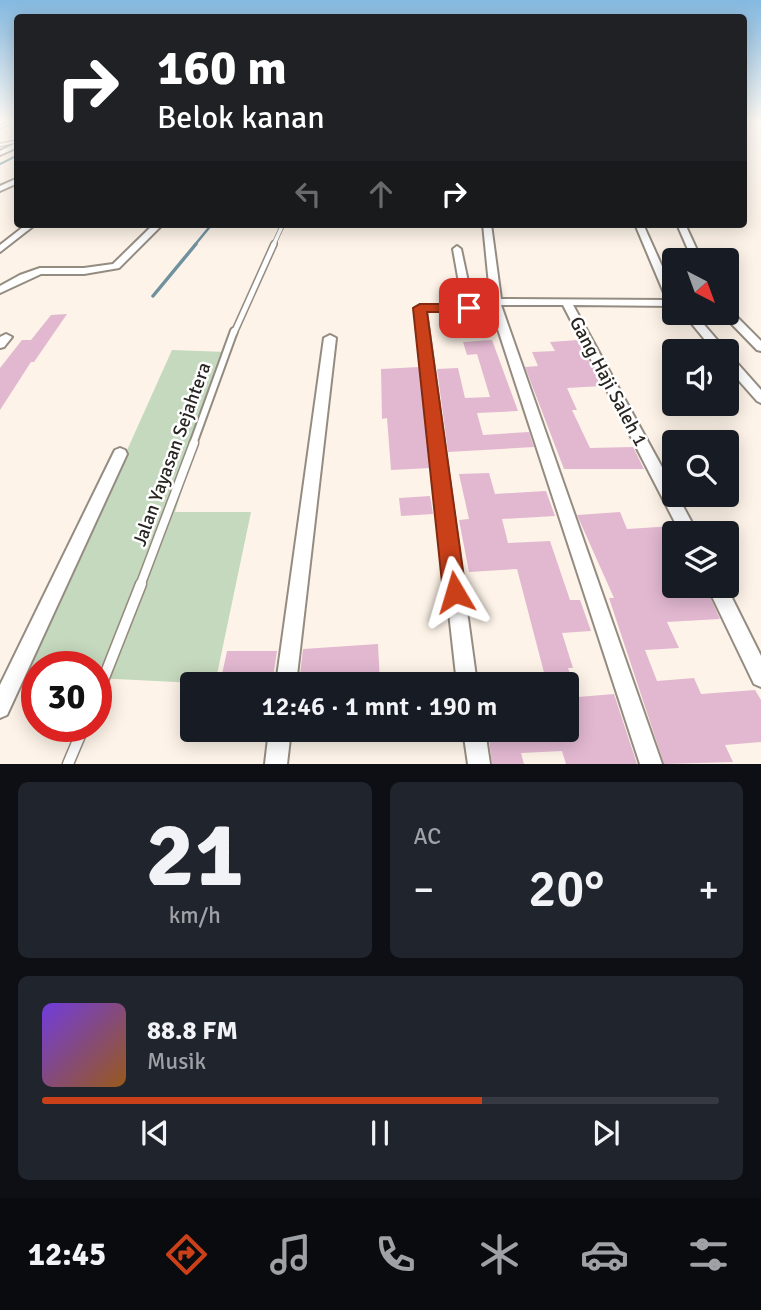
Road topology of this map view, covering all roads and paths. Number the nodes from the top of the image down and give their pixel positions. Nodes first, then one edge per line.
1 (27, 228) edge
2 (155, 228) edge
3 (281, 228) edge
4 (487, 228) edge
5 (641, 228) edge
6 (683, 228) edge
7 (0, 248) edge
8 (692, 248) edge
9 (457, 249) dead end
10 (662, 277) edge
11 (0, 290) edge
12 (567, 303) junction
13 (662, 303) edge
14 (496, 305) junction
15 (469, 308) junction
16 (739, 325) edge
17 (330, 338) dead end
18 (761, 347) edge
19 (739, 373) edge
20 (761, 398) edge
21 (120, 454) dead end
22 (683, 521) edge
23 (722, 598) edge
24 (112, 659) edge
25 (288, 672) edge
26 (466, 672) edge
27 (761, 677) edge
28 (0, 708) edge
29 (77, 742) edge
30 (279, 742) edge
31 (476, 742) edge
32 (68, 764) edge
33 (276, 764) edge
34 (479, 764) edge
35 (651, 764) edge

1 - 7 street
2 - 11 street
3 - 24 lane, Jalan Yayasan Sejahtera
4 - 14 street
5 - 10 street
6 - 8 street
9 - 15 street
12 - 13 street
12 - 14 street
12 - 22 street, Gang Haji Saleh 1
14 - 15 street
14 - 35 street
15 - 26 street
16 - 18 street
17 - 25 street
19 - 20 street
21 - 28 street
23 - 27 street
29 - 32 lane
30 - 33 street
31 - 34 street

